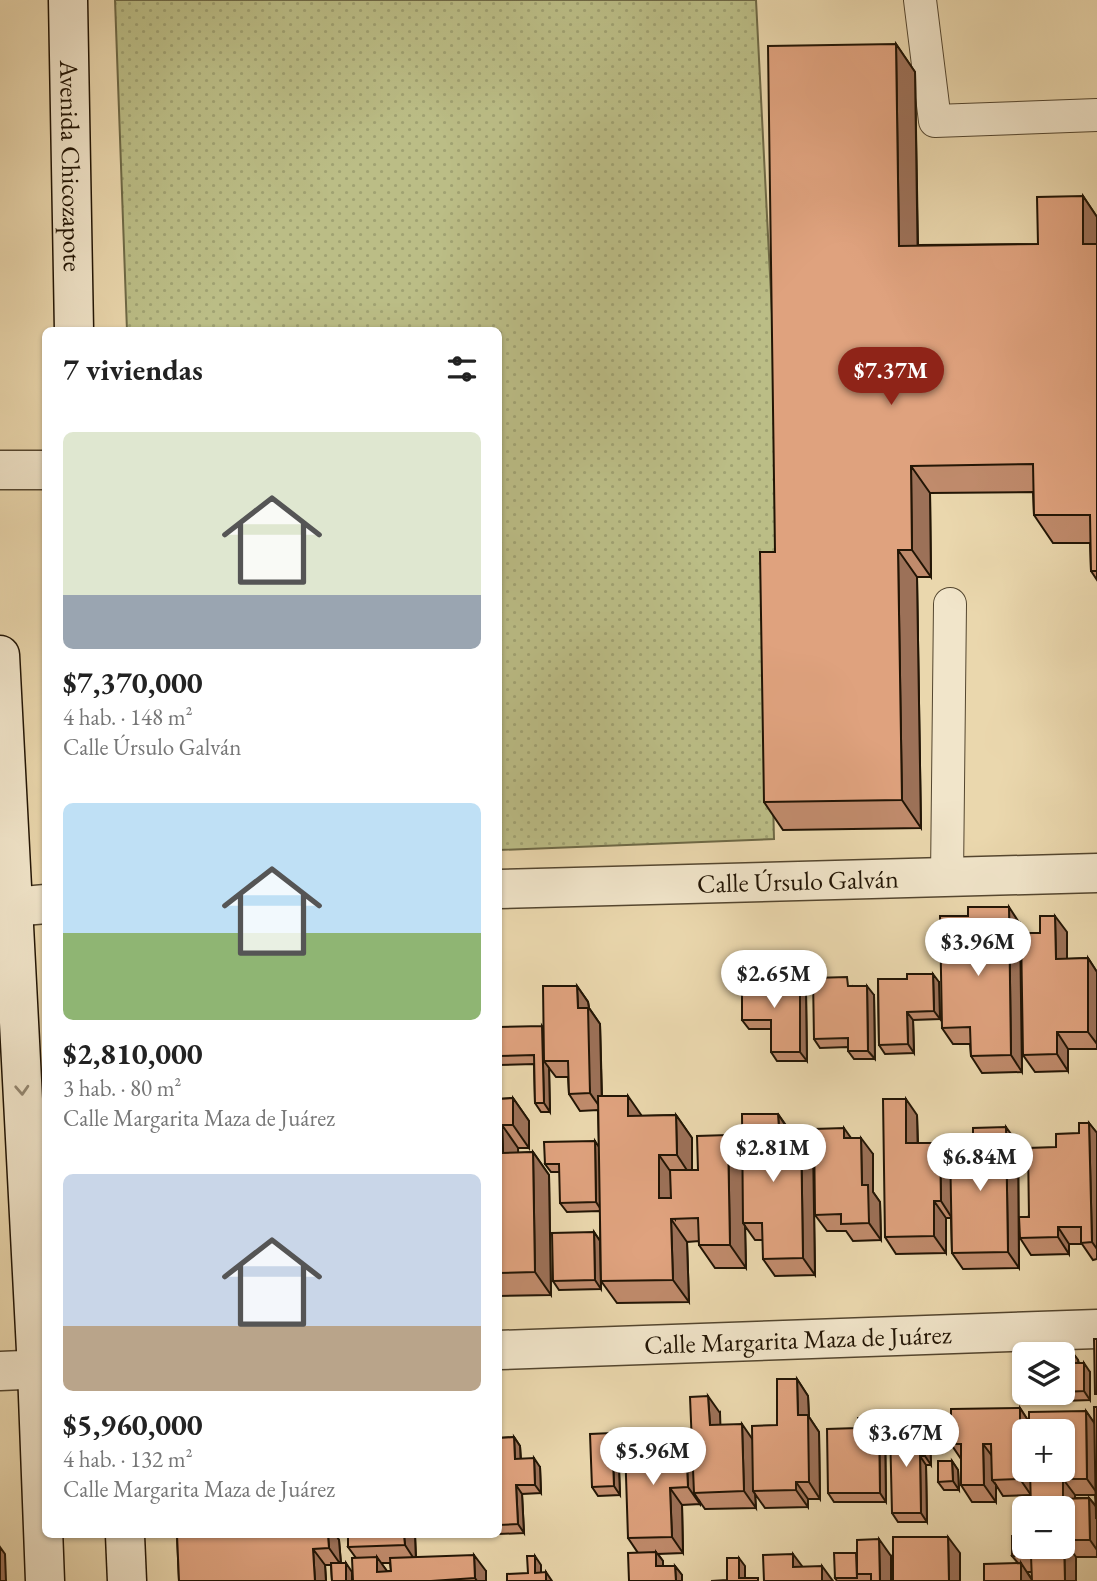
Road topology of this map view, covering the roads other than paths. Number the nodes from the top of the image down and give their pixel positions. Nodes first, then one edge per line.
1 (68, 0) edge
2 (920, 0) edge
3 (1097, 115) edge
4 (75, 327) edge
5 (0, 470) edge
6 (42, 470) edge
7 (950, 604) dead end
8 (0, 655) edge
9 (1097, 873) edge
10 (947, 877) junction
11 (502, 889) edge
12 (20, 907) edge
13 (1097, 1329) edge
14 (502, 1350) edge
15 (27, 1370) edge
16 (125, 1538) edge
17 (45, 1581) edge
18 (127, 1581) edge

1 - 4 main road, Avenida Chicozapote
2 - 3 lane
5 - 6 main road
7 - 10 lane
8 - 12 main road
9 - 10 main road, Calle Úrsulo Galván
10 - 11 main road, Calle Úrsulo Galván
12 -> 15 main road
13 - 14 main road, Calle Margarita Maza de Juárez
15 - 17 main road
16 - 18 main road

